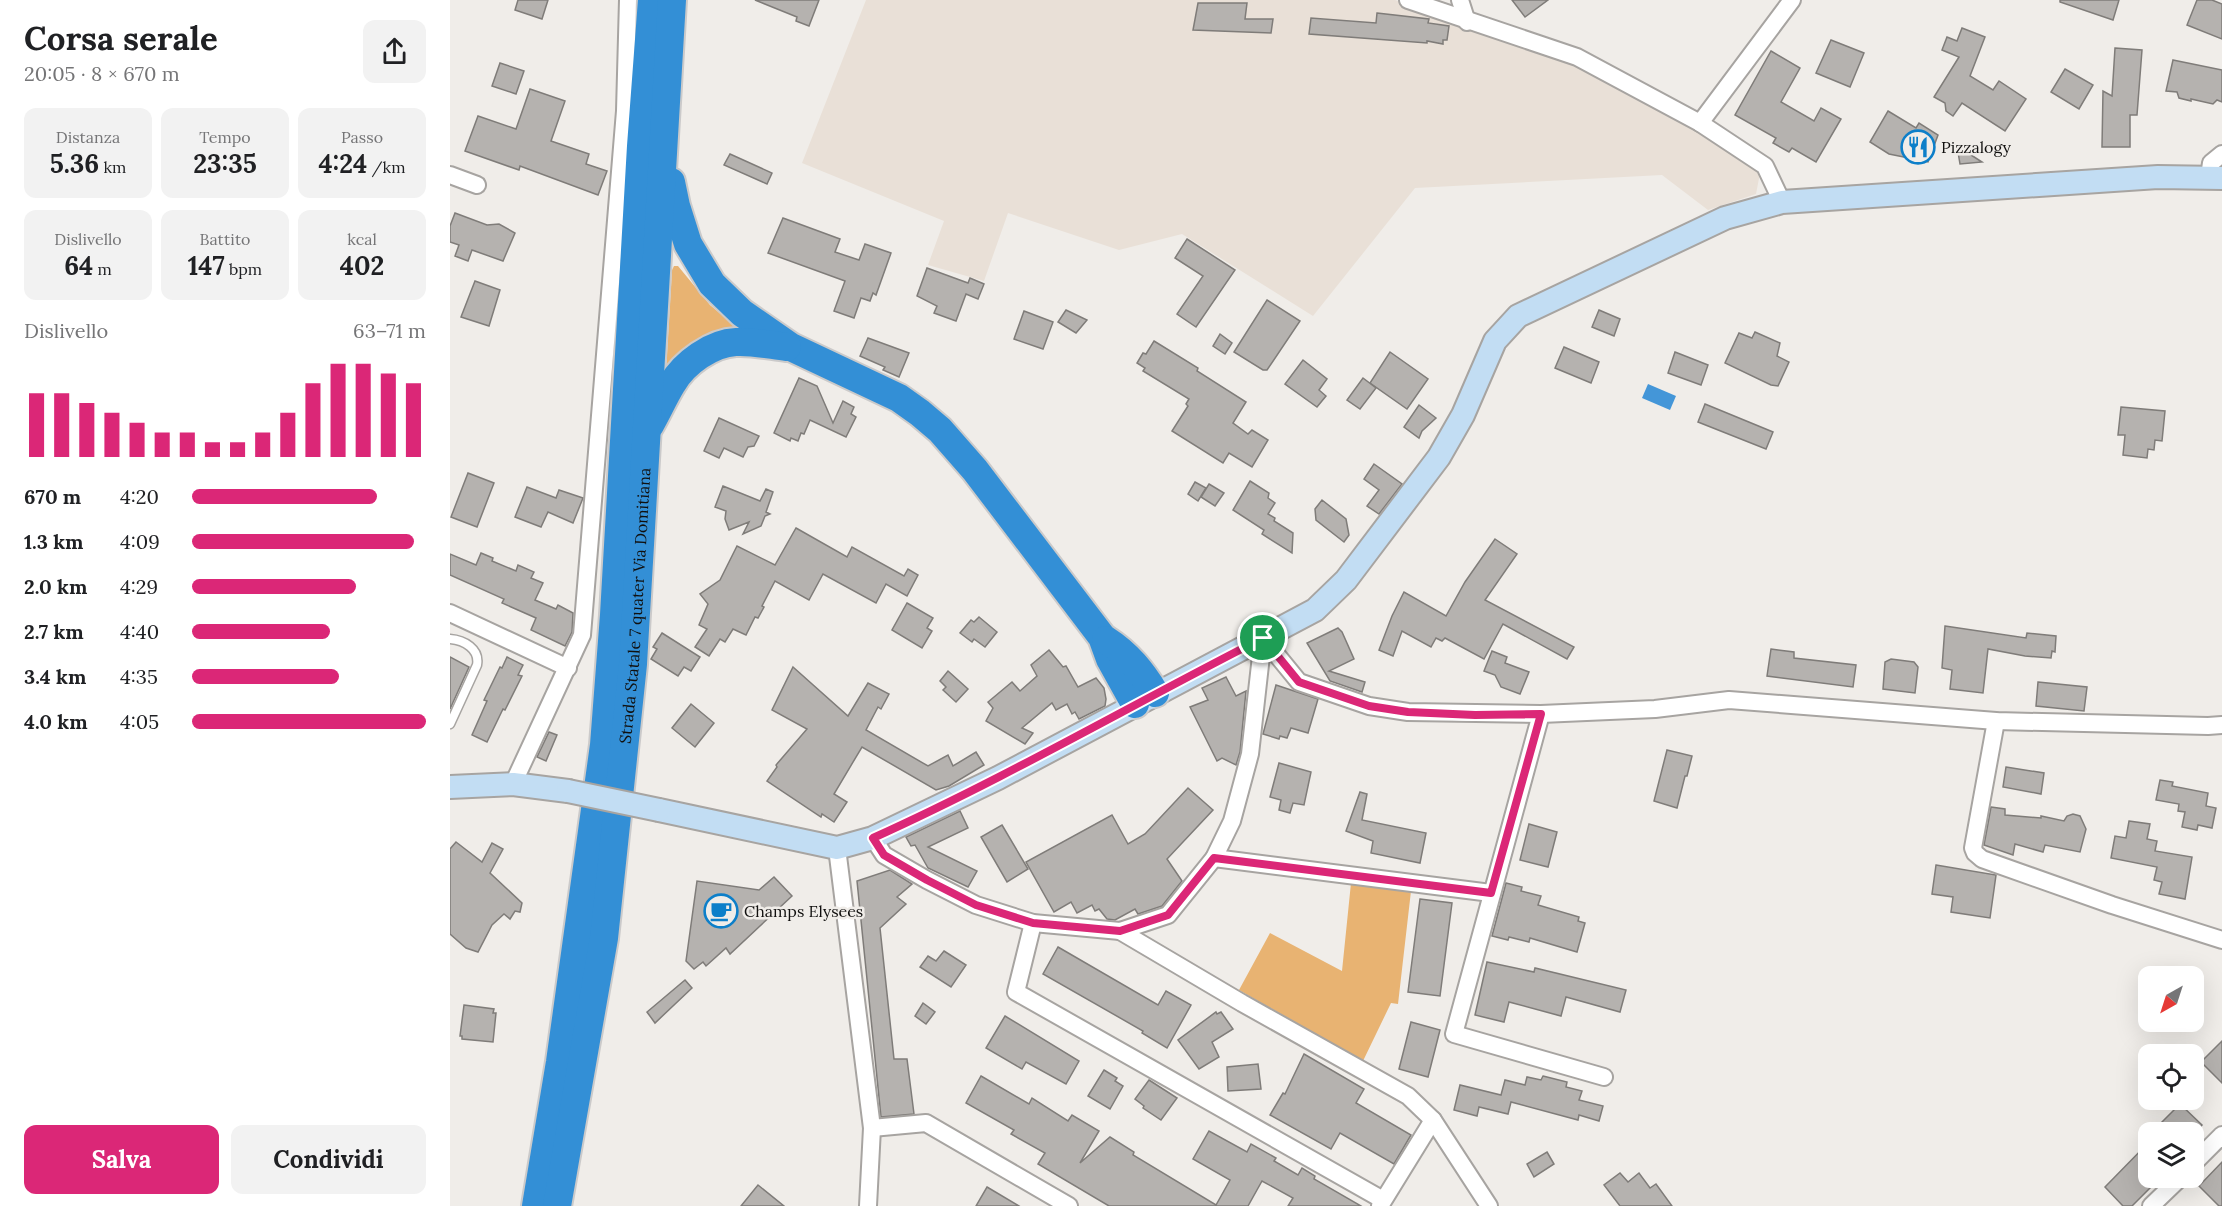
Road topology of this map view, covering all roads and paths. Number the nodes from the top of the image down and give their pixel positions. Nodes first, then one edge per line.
1 (628, 0) edge
2 (652, 0) edge
3 (672, 0) edge
4 (1407, 0) edge
5 (1460, 0) edge
6 (1792, 0) edge
7 (1467, 21) junction
8 (1700, 123) junction
9 (2222, 154) edge
10 (662, 164) junction
11 (450, 175) edge
12 (2215, 177) edge
13 (477, 185) dead end
14 (1782, 202) junction
15 (790, 347) junction
16 (646, 432) junction
17 (450, 613) edge
18 (1263, 638) junction
19 (450, 639) edge
20 (568, 668) junction
21 (1145, 699) junction
22 (1541, 714) junction
23 (1996, 721) junction
24 (450, 724) edge
25 (2222, 725) edge
26 (513, 784) junction
27 (450, 787) edge
28 (873, 838) junction
29 (837, 848) junction
30 (1214, 858) junction
31 (1491, 893) junction
32 (1033, 923) junction
33 (1120, 931) junction
34 (2222, 939) edge
35 (1604, 1077) dead end
36 (1433, 1120) junction
37 (872, 1128) junction
38 (2222, 1135) edge
39 (2204, 1153) edge
40 (543, 1167) junction
41 (2170, 1188) edge
42 (1382, 1203) edge
43 (520, 1206) edge
44 (536, 1206) edge
45 (557, 1206) edge
46 (868, 1206) edge
47 (1069, 1206) edge
48 (1489, 1206) edge
49 (2151, 1206) edge

1 - 20 street
2 - 40 highway, Strada Statale 7 quater Via Domitiana
3 - 10 highway, Strada Statale 7 quater Via Domitiana
4 - 7 street
5 - 7 street
6 - 8 street
7 - 8 street
8 - 14 street
9 - 12 street
10 - 15 highway
10 - 16 highway, Strada Statale 7 quater Via Domitiana
11 - 13 street
12 - 14 street
14 - 18 street
15 - 16 highway
15 - 21 highway
16 - 45 highway, Strada Statale 7 quater Via Domitiana
17 - 20 street
18 - 21 street
18 - 22 street
18 - 30 street
19 - 24 lane
20 - 26 street
21 - 28 street
22 - 23 street
22 - 31 street
23 - 25 street
23 - 34 street
26 - 27 street
26 - 29 street, bridge
28 - 29 street
28 - 32 street
29 - 37 street
30 - 31 street
30 - 33 street
31 - 35 street
32 - 33 street
32 - 42 street
33 - 36 street
36 - 42 street
36 - 48 street
37 - 46 street
37 - 47 street
38 - 39 street
40 - 43 highway
40 - 44 highway, Strada Statale 7 quater Via Domitiana
41 - 49 street

